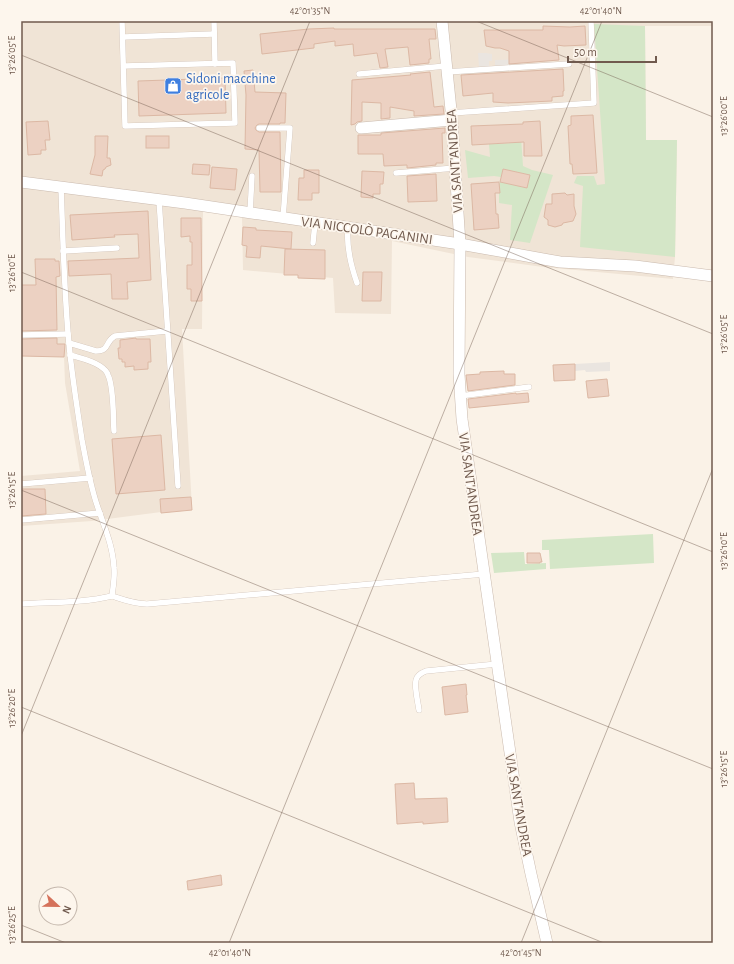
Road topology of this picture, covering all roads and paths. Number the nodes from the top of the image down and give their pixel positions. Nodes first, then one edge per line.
1 (122, 21) edge
2 (214, 21) edge
3 (442, 21) edge
4 (590, 21) edge
5 (214, 34) junction
6 (123, 37) junction
7 (215, 64) junction
8 (570, 64) dead end
9 (124, 66) junction
10 (446, 69) junction
11 (359, 74) dead end
12 (452, 117) junction
13 (259, 128) dead end
14 (361, 128) dead end
15 (455, 168) junction
16 (396, 173) dead end
17 (252, 176) dead end
18 (21, 182) edge
19 (61, 187) junction
20 (159, 200) junction
21 (250, 213) junction
22 (283, 218) junction
23 (315, 223) junction
24 (348, 228) junction
25 (313, 243) dead end
26 (460, 244) junction
27 (117, 248) dead end
28 (63, 251) junction
29 (713, 276) edge
30 (358, 284) dead end
31 (168, 331) junction
32 (68, 334) junction
33 (21, 335) edge
34 (69, 344) junction
35 (70, 355) junction
36 (529, 387) dead end
37 (460, 396) junction
38 (114, 431) dead end
39 (90, 478) junction
40 (21, 484) edge
41 (178, 486) dead end
42 (100, 513) junction
43 (21, 520) edge
44 (484, 574) junction
45 (112, 596) junction
46 (21, 604) edge
47 (497, 664) junction
48 (419, 710) dead end
49 (547, 943) edge

1 - 6 lane
2 - 5 lane
3 - 10 street, VIA SANT'ANDREA
4 - 12 lane
5 - 6 lane
5 - 7 lane
6 - 9 lane
7 - 9 lane
7 - 9 lane
8 - 10 lane
10 - 11 lane
10 - 12 street, VIA SANT'ANDREA
12 - 14 street
12 - 15 street, VIA SANT'ANDREA
13 - 22 lane
15 - 16 lane
15 - 26 street, VIA SANT'ANDREA
17 - 21 lane
18 - 19 street, VIA NICCOLÒ PAGANINI
19 - 20 street, VIA NICCOLÒ PAGANINI
19 - 28 lane
20 - 21 street, VIA NICCOLÒ PAGANINI
20 - 31 lane
21 - 22 street, VIA NICCOLÒ PAGANINI
22 - 23 street, VIA NICCOLÒ PAGANINI
23 - 24 street, VIA NICCOLÒ PAGANINI
23 - 25 lane
24 - 26 street, VIA NICCOLÒ PAGANINI
24 - 30 lane
26 - 29 street, VIA NICCOLÒ PAGANINI
26 - 37 street, VIA SANT'ANDREA
27 - 28 lane
28 - 32 lane
31 - 34 lane
31 - 41 lane
32 - 33 lane
32 - 34 lane
34 - 35 lane
35 - 38 lane
35 - 39 lane
36 - 37 lane
37 - 44 street, VIA SANT'ANDREA
39 - 40 lane
39 - 42 lane
42 - 43 lane
42 - 45 lane
44 - 45 lane
44 - 47 street, VIA SANT'ANDREA
45 - 46 lane
47 - 48 lane
47 - 49 street, VIA SANT'ANDREA

